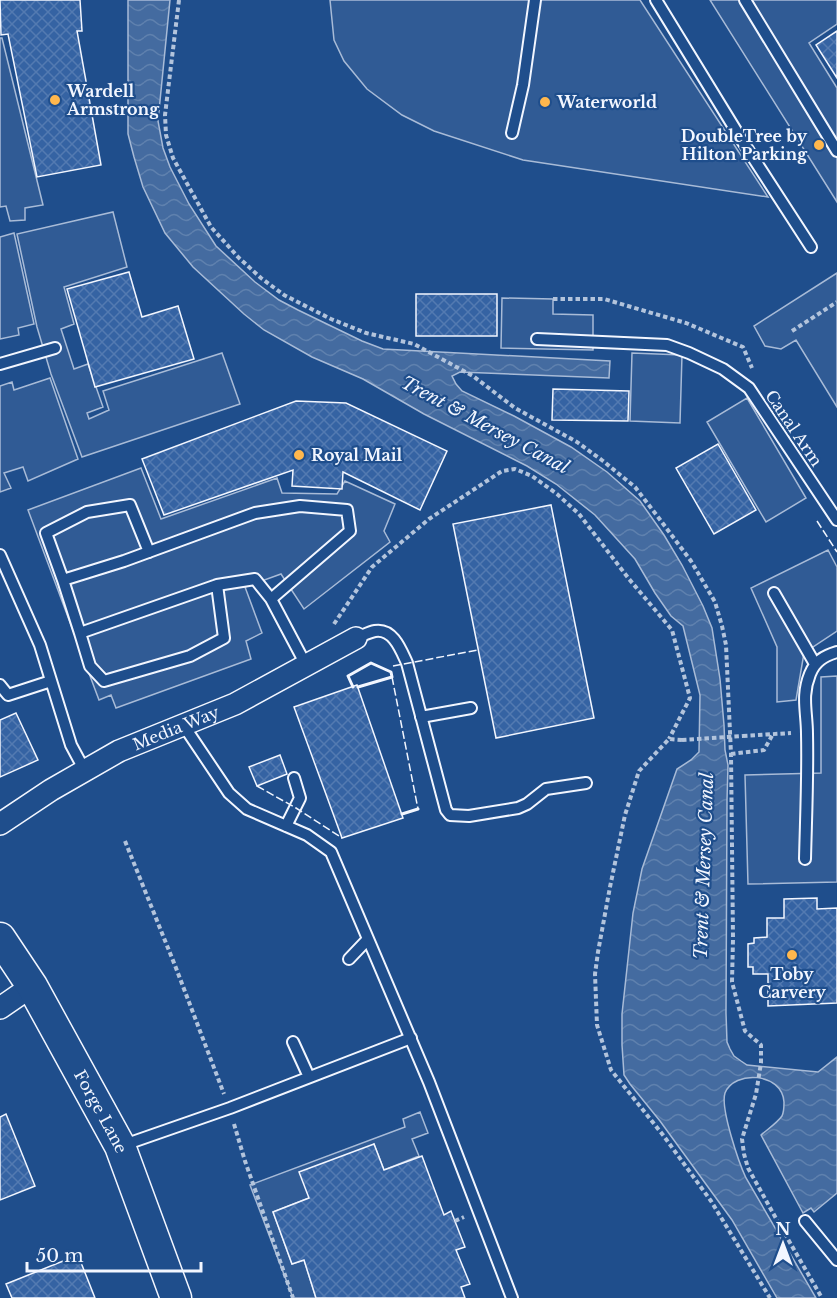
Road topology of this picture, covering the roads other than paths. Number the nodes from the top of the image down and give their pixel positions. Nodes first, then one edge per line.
1 (535, 0) edge
2 (656, 0) edge
3 (745, 0) edge
4 (512, 133) dead end
5 (837, 151) edge
6 (811, 248) dead end
7 (537, 339) dead end
8 (55, 348) dead end
9 (0, 364) edge
10 (837, 520) edge
11 (148, 552) junction
12 (0, 555) edge
13 (63, 580) junction
14 (217, 585) junction
15 (774, 593) dead end
16 (271, 599) junction
17 (80, 633) junction
18 (350, 641) joint
19 (837, 652) edge
20 (815, 664) junction
21 (306, 665) junction
22 (51, 681) junction
23 (0, 685) edge
24 (471, 708) dead end
25 (421, 717) junction
26 (184, 726) junction
27 (85, 771) junction
28 (294, 778) dead end
29 (586, 783) dead end
30 (0, 824) edge
31 (286, 826) junction
32 (805, 859) dead end
33 (0, 938) edge
34 (368, 939) junction
35 (349, 959) dead end
36 (33, 986) junction
37 (0, 1008) edge
38 (411, 1038) junction
39 (293, 1042) dead end
40 (309, 1077) junction
41 (120, 1146) junction
42 (805, 1221) dead end
43 (837, 1260) edge
44 (176, 1298) edge
45 (512, 1298) edge

1 - 4 lane
2 - 6 lane
3 - 5 lane
7 - 10 lane, Canal Arm
8 - 9 lane
11 - 13 lane
11 - 13 lane
11 - 16 lane
12 - 22 lane
13 - 17 lane
14 - 16 lane
14 - 17 lane
14 - 17 lane
15 - 20 lane
16 - 21 lane
18 - 21 street, Media Way
18 - 25 lane
19 - 20 lane
20 - 32 lane
21 - 26 street, Media Way
22 - 23 lane
22 - 27 lane
24 - 25 lane
25 - 29 lane
26 - 27 street, Media Way
26 - 31 lane
27 - 30 street, Media Way
28 - 31 lane
31 - 34 lane
33 - 36 street, Forge Lane
34 - 35 lane
34 - 38 lane
36 - 37 street
36 - 41 street, Forge Lane
38 - 40 lane
38 - 45 lane
39 - 40 lane
40 - 41 lane
41 - 44 street, Forge Lane
42 - 43 lane

